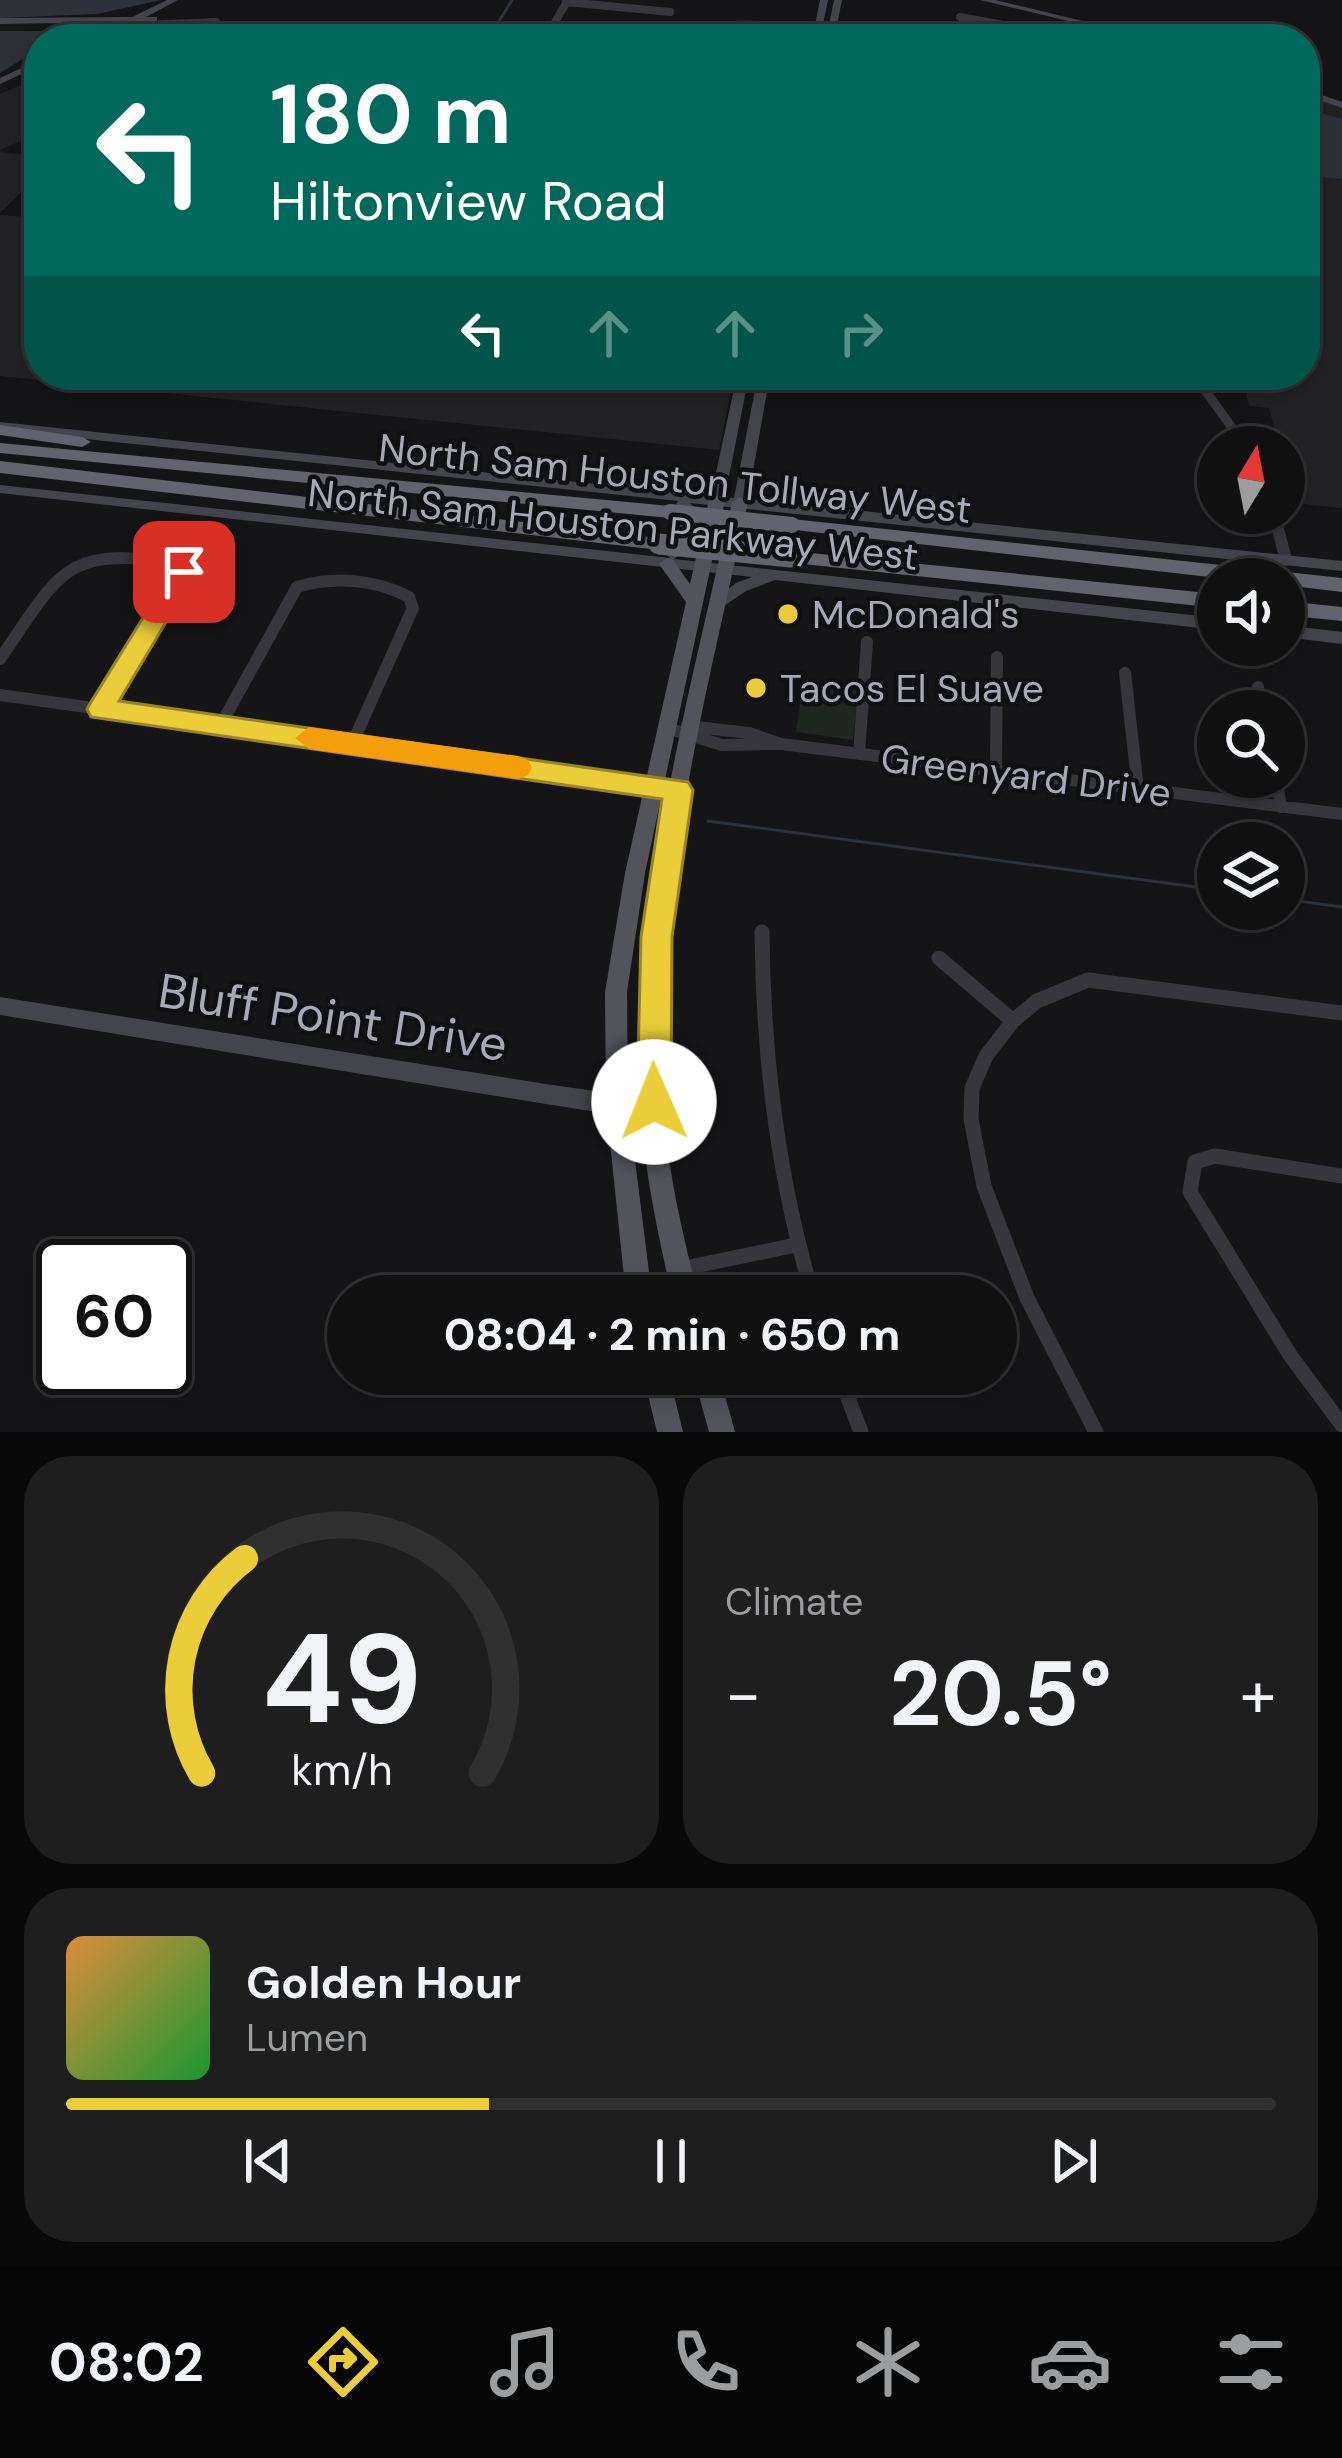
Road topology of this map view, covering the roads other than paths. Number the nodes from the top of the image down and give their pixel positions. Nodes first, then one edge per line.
1 (174, 0) edge
2 (189, 0) edge
3 (984, 0) edge
4 (1014, 0) edge
5 (567, 1) edge
6 (670, 12) dead end
7 (960, 17) dead end
8 (1069, 17) junction
9 (154, 19) junction
10 (140, 22) junction
11 (0, 24) edge
12 (129, 24) edge
13 (137, 24) edge
14 (1008, 24) edge
15 (1096, 24) edge
16 (740, 390) edge
17 (761, 390) edge
18 (1205, 390) edge
19 (1231, 426) edge
20 (0, 428) edge
21 (0, 448) edge
22 (724, 466) junction
23 (0, 467) edge
24 (746, 470) junction
25 (0, 480) edge
26 (0, 489) edge
27 (717, 500) junction
28 (740, 502) junction
29 (668, 503) junction
30 (624, 507) junction
31 (782, 512) junction
32 (500, 526) junction
33 (662, 557) junction
34 (1265, 558) edge
35 (1305, 562) edge
36 (1342, 566) edge
37 (702, 568) junction
38 (726, 570) junction
39 (775, 575) junction
40 (1342, 585) edge
41 (1197, 599) edge
42 (695, 602) junction
43 (718, 605) junction
44 (1305, 610) edge
45 (1342, 614) edge
46 (1197, 622) edge
47 (1305, 634) edge
48 (1342, 638) edge
49 (866, 642) dead end
50 (997, 657) dead end
51 (0, 659) edge
52 (1126, 673) dead end
53 (1258, 687) dead end
54 (1259, 690) edge
55 (0, 695) edge
56 (101, 709) junction
57 (220, 726) junction
58 (668, 728) junction
59 (692, 734) junction
60 (352, 744) junction
61 (859, 754) junction
62 (996, 771) junction
63 (654, 786) junction
64 (1138, 789) junction
65 (678, 790) junction
66 (1280, 798) edge
67 (1281, 807) junction
68 (1342, 814) edge
69 (762, 932) dead end
70 (939, 958) dead end
71 (0, 1006) edge
72 (1342, 1013) edge
73 (1013, 1021) junction
74 (654, 1102) junction
75 (617, 1104) junction
76 (1342, 1176) edge
77 (796, 1245) junction
78 (677, 1270) junction
79 (637, 1275) edge
80 (679, 1275) edge
81 (807, 1275) edge
82 (661, 1395) edge
83 (712, 1395) edge
84 (847, 1395) edge
85 (1342, 1425) edge
86 (670, 1432) edge
87 (722, 1432) edge
88 (861, 1432) edge
89 (1096, 1432) edge

1 - 10 main road
2 - 9 main road
3 - 8 main road
4 - 8 main road
5 - 6 street
7 - 14 street
8 - 15 main road
9 - 10 main road
9 - 10 street
10 - 11 main road
10 - 12 main road
10 - 13 main road
16 - 22 main road
17 - 24 main road
18 - 19 street
20 - 29 main road, North Sam Houston Parkway West
20 - 30 highway
21 - 30 highway, North Sam Houston Tollway West
22 - 27 main road
22 - 29 main road
23 - 32 highway, North Sam Houston Tollway West
24 - 28 main road
24 - 31 main road
25 - 32 highway
26 - 33 main road, North Sam Houston Parkway West
27 - 28 main road, North Sam Houston Parkway West
27 - 29 main road, North Sam Houston Parkway West
27 - 37 main road
28 - 31 main road, North Sam Houston Parkway West
28 - 38 main road
29 - 30 highway, North Sam Houston Tollway West
29 - 31 highway, North Sam Houston Tollway West, bridge
29 - 33 main road
31 - 34 main road, North Sam Houston Parkway West
31 - 39 main road
31 - 40 highway, North Sam Houston Tollway West
32 - 33 highway, North Sam Houston Tollway West
33 - 37 main road, North Sam Houston Parkway West
33 - 41 highway, North Sam Houston Tollway West, bridge
33 - 42 main road
35 - 36 main road, North Sam Houston Parkway West
37 - 38 main road, North Sam Houston Parkway West
37 - 42 main road
38 - 39 main road, North Sam Houston Parkway West
38 - 43 main road
39 - 43 main road
39 - 46 main road, North Sam Houston Parkway West
42 - 58 main road
43 - 59 main road
44 - 45 highway
47 - 48 main road
49 - 61 street
50 - 62 street
51 - 56 street
52 - 64 street
53 - 54 street
55 - 56 street
56 - 57 street
57 - 60 street
57 - 60 street
58 - 59 street, Greenyard Drive
58 - 63 main road
59 - 61 street, Greenyard Drive
59 - 65 main road
60 - 63 street
61 - 62 street, Greenyard Drive
62 - 64 street, Greenyard Drive
63 - 65 street
63 - 75 main road
64 - 67 street, Greenyard Drive
65 - 74 main road
66 - 67 street
67 - 68 street, Greenyard Drive
69 - 77 street
70 - 73 street
71 - 75 main road, Bluff Point Drive
72 - 73 street
73 - 89 street
74 - 75 main road, Bluff Point Drive
74 - 78 main road
75 - 79 main road
76 - 85 street
77 - 78 street
77 - 81 street
78 - 80 main road
82 - 86 main road
83 - 87 main road
84 - 88 street

